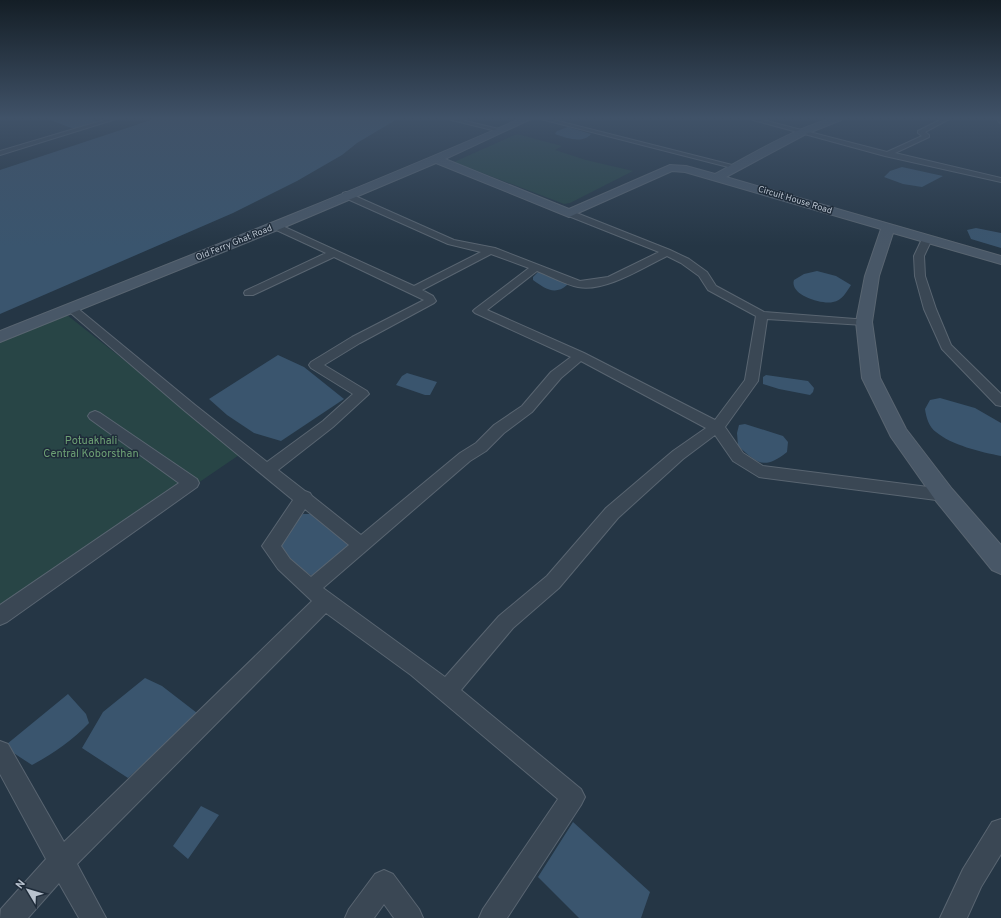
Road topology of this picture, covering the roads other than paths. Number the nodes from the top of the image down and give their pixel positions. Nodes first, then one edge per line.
1 (431, 161) edge
2 (441, 161) edge
3 (711, 161) edge
4 (748, 161) edge
5 (918, 161) edge
6 (736, 167) junction
7 (717, 177) junction
8 (1001, 180) edge
9 (346, 195) junction
10 (569, 213) junction
11 (275, 226) junction
12 (888, 228) junction
13 (928, 239) junction
14 (492, 250) junction
15 (667, 252) junction
16 (333, 254) junction
17 (1001, 260) edge
18 (535, 268) junction
19 (414, 290) junction
20 (249, 293) dead end
21 (72, 309) junction
22 (762, 315) junction
23 (864, 322) junction
24 (0, 337) edge
25 (580, 356) junction
26 (1001, 402) edge
27 (95, 416) dead end
28 (717, 428) junction
29 (268, 469) junction
30 (944, 495) junction
31 (304, 497) junction
32 (361, 545) junction
33 (1001, 563) edge
34 (318, 594) junction
35 (0, 616) edge
36 (446, 691) junction
37 (0, 752) edge
38 (1001, 831) edge
39 (62, 861) junction
40 (10, 918) edge
41 (93, 918) edge
42 (358, 918) edge
43 (410, 918) edge
44 (492, 918) edge
45 (953, 918) edge

1 - 9 street, Old Ferry Ghat Road
2 - 10 street
3 - 6 street
4 - 6 street
5 - 8 street
6 - 7 street
7 - 10 street, Circuit House Road
7 - 12 street, Circuit House Road
9 - 11 street, Old Ferry Ghat Road
9 - 14 street
10 - 15 street
11 - 16 street
11 - 21 street, Old Ferry Ghat Road
12 - 13 street, Circuit House Road
12 - 23 street
13 - 17 street, Circuit House Road
13 - 26 street
14 - 18 street
14 - 19 street
15 - 18 street
15 - 22 street
16 - 19 street
16 - 20 street
18 - 25 street
19 - 29 street
21 - 24 street, Old Ferry Ghat Road
21 - 29 street
22 - 23 street
22 - 28 street
23 - 30 street
25 - 28 street
25 - 32 street
27 - 35 street
28 - 30 street
28 - 36 street
29 - 31 street
30 - 33 street
31 - 32 street
31 - 34 street
32 - 34 street
34 - 36 street
34 - 39 street
36 - 44 street
37 - 39 street
38 - 45 street
39 - 40 street
39 - 41 street
42 - 43 street

